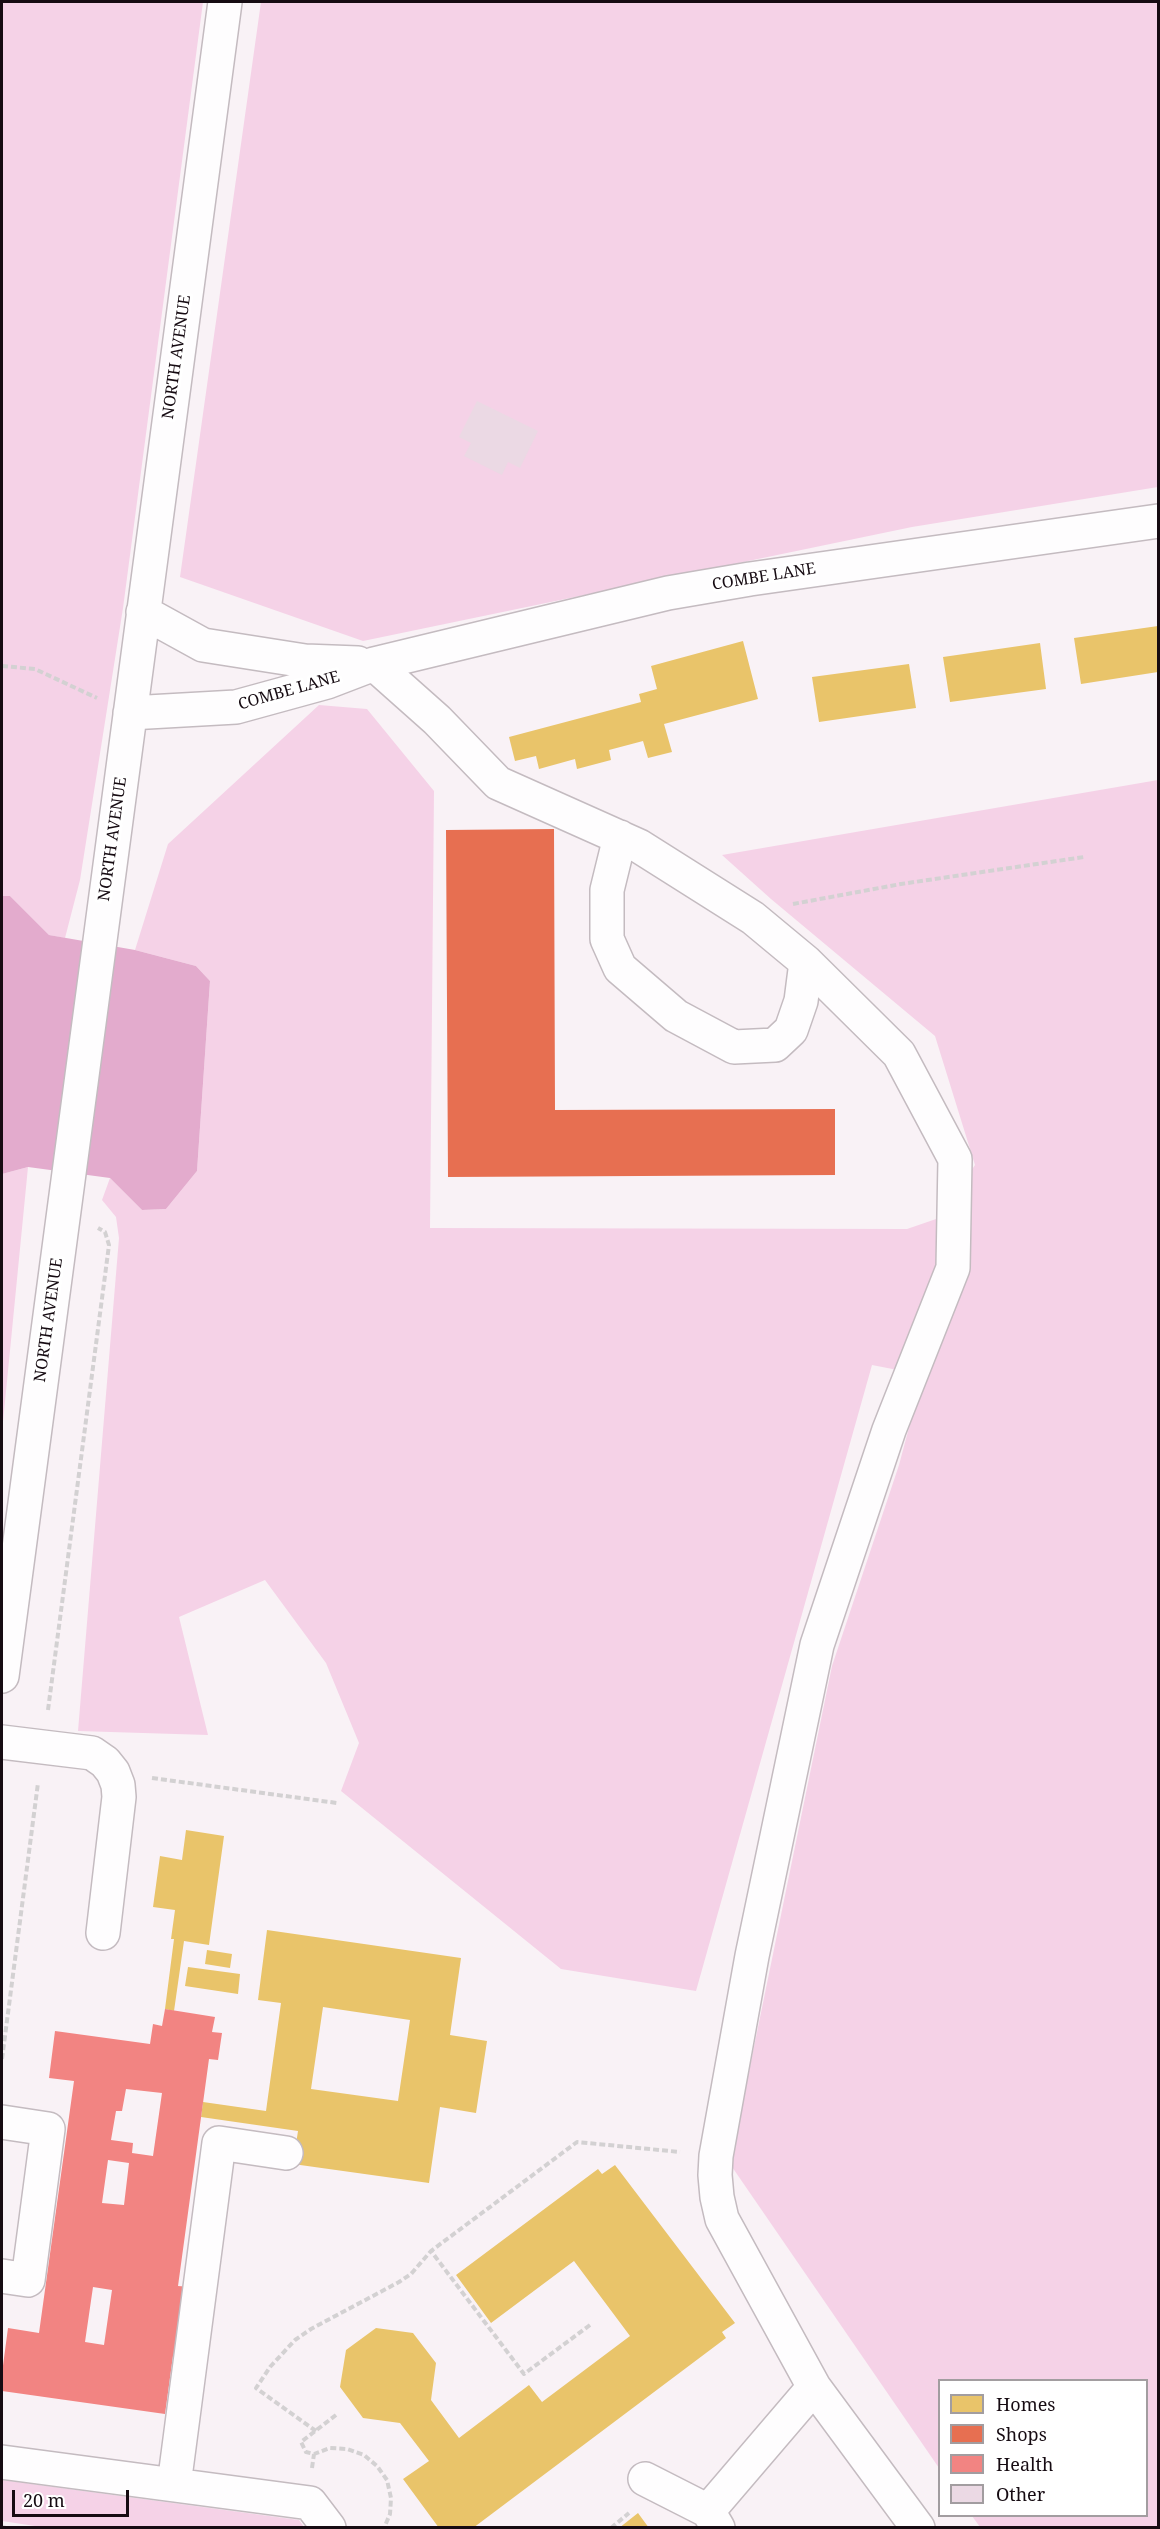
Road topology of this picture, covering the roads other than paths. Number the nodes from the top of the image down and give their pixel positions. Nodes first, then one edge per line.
1 (225, 2) edge
2 (1158, 521) edge
3 (144, 612) junction
4 (374, 663) junction
5 (130, 713) junction
6 (620, 837) junction
7 (806, 962) junction
8 (2, 1676) edge
9 (2, 1742) edge
10 (103, 1933) dead end
11 (2, 2122) edge
12 (286, 2153) dead end
13 (2, 2276) edge
14 (814, 2387) junction
15 (2, 2462) edge
16 (645, 2480) dead end
17 (174, 2485) junction
18 (713, 2519) edge
19 (329, 2528) edge
20 (918, 2528) edge

1 - 3 street, NORTH AVENUE
2 - 4 street, COMBE LANE
3 - 4 street, COMBE LANE
3 - 5 street, NORTH AVENUE
4 - 5 street, COMBE LANE
4 - 6 street
5 - 8 street, NORTH AVENUE
6 - 7 street
6 - 7 street
7 - 14 street
9 - 10 street
11 - 13 street
12 - 17 street
14 - 18 street
14 - 20 street
15 - 17 street
16 - 18 street
17 - 19 street

